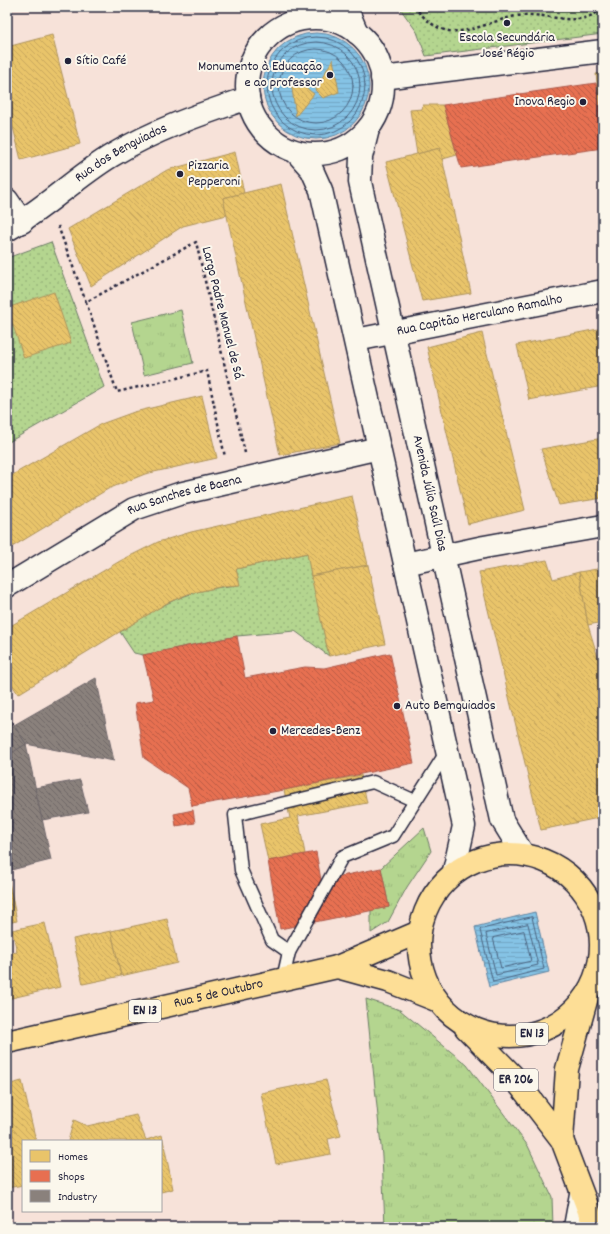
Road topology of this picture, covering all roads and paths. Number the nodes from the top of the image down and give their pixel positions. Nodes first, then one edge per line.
1 (298, 7) edge
2 (346, 7) edge
3 (414, 7) edge
4 (603, 8) edge
5 (282, 27) junction
6 (357, 33) junction
7 (603, 51) edge
8 (382, 78) junction
9 (248, 98) junction
10 (368, 129) junction
11 (296, 152) junction
12 (7, 200) edge
13 (56, 221) dead end
14 (14, 226) edge
15 (603, 291) edge
16 (86, 302) junction
17 (393, 333) junction
18 (356, 340) junction
19 (379, 448) junction
20 (245, 454) dead end
21 (226, 463) dead end
22 (603, 526) edge
23 (443, 556) junction
24 (405, 564) junction
25 (7, 586) edge
26 (447, 751) junction
27 (415, 800) junction
28 (523, 854) junction
29 (454, 872) junction
30 (593, 890) edge
31 (419, 932) junction
32 (290, 952) junction
33 (602, 957) edge
34 (337, 967) junction
35 (283, 979) junction
36 (588, 992) junction
37 (436, 1000) junction
38 (463, 1024) junction
39 (7, 1042) edge
40 (562, 1140) junction
41 (581, 1194) junction
42 (575, 1227) edge
43 (595, 1227) edge

1 - 5 main road
2 - 6 main road
3 - 4 path
5 - 6 main road
5 - 9 main road
6 - 8 main road
7 - 8 main road
8 - 10 main road
9 - 11 main road
9 - 14 main road, Rua dos Benguiados
10 - 11 main road
10 - 17 main road, Avenida Júlio Saúl Dias
11 - 18 main road
12 - 14 main road
13 - 16 path, Largo Padre Manuel de Sá
15 - 17 main road, Rua Capitão Herculano Ramalho
16 - 20 path, Largo Padre Manuel de Sá
16 - 21 path, Largo Padre Manuel de Sá
17 - 18 main road, Rua Capitão Herculano Ramalho
17 - 23 main road, Avenida Júlio Saúl Dias
18 - 19 main road
19 - 24 main road
19 - 25 main road, Rua Sanches de Baena
22 - 23 main road
23 - 24 main road
23 - 28 main road, Avenida Júlio Saúl Dias
24 - 26 main road
26 - 27 lane
26 - 29 main road
27 - 32 lane
27 - 32 lane
28 - 29 main road, EN 13
28 - 30 main road, EN 13
29 - 31 main road, EN 13
30 - 33 main road, EN 13
31 - 34 main road, Rua 5 de Outubro / EN 13
31 - 37 main road, EN 13
32 - 35 lane
33 - 36 main road, EN 13
34 - 35 main road, Rua 5 de Outubro / EN 13
34 - 37 main road, Rua 5 de Outubro / EN 13
35 - 39 main road, Rua 5 de Outubro / EN 13
36 - 38 main road, EN 13
36 - 40 main road, ER 206
37 - 38 main road, EN 13
38 - 40 main road, ER 206
40 - 41 main road, ER 206
41 - 42 main road
41 - 43 main road, ER 206

